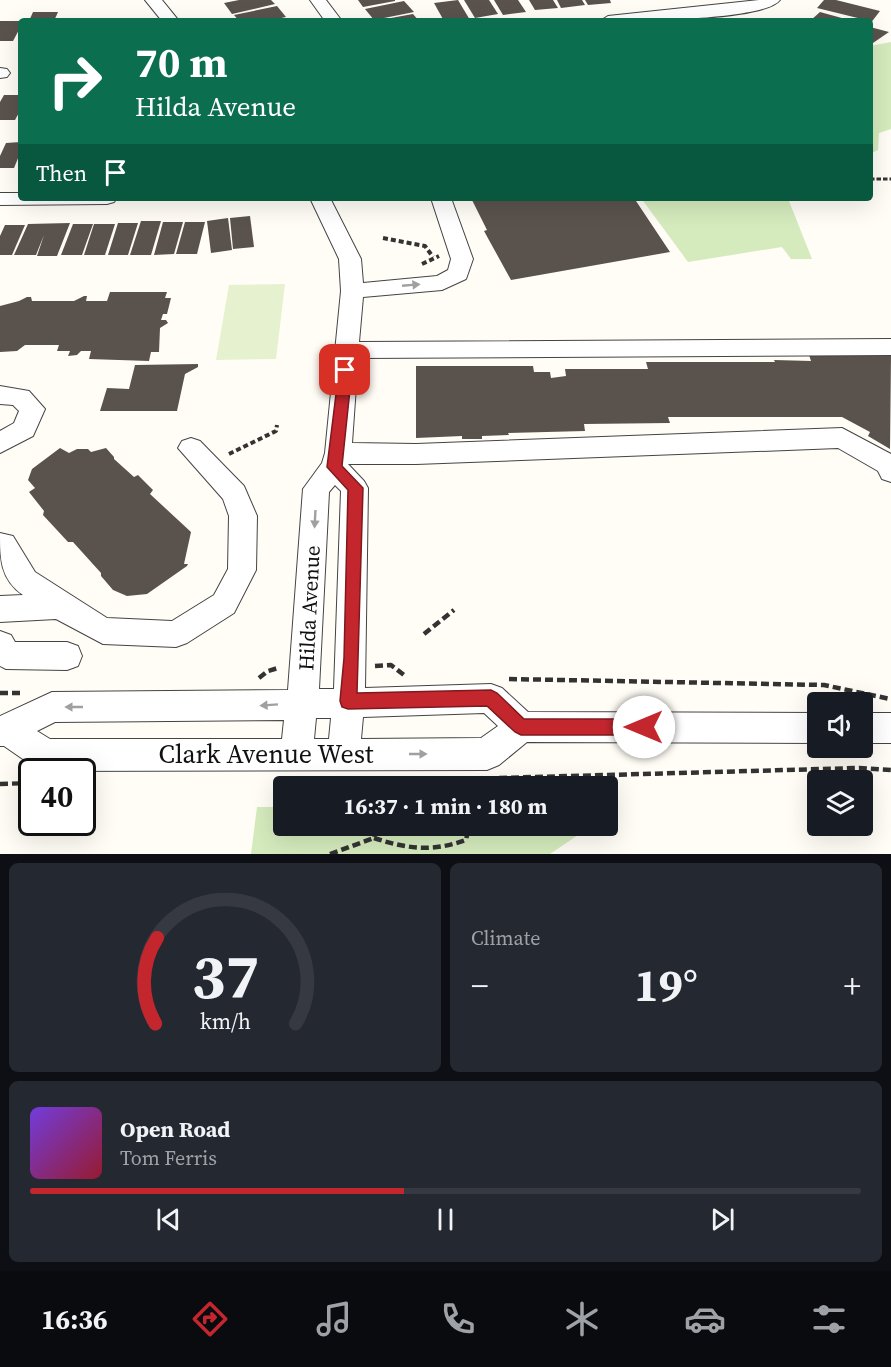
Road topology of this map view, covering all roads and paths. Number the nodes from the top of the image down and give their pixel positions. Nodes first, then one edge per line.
1 (153, 0) edge
2 (318, 0) edge
3 (772, 0) edge
4 (168, 18) edge
5 (332, 18) edge
6 (638, 18) edge
7 (873, 179) edge
8 (891, 179) edge
9 (0, 199) edge
10 (18, 199) edge
11 (321, 201) edge
12 (442, 201) edge
13 (383, 238) dead end
14 (433, 257) dead end
15 (352, 291) junction
16 (891, 347) edge
17 (347, 350) junction
18 (0, 395) edge
19 (277, 424) dead end
20 (0, 443) edge
21 (199, 456) joint
22 (336, 460) junction
23 (891, 472) edge
24 (0, 544) edge
25 (60, 606) junction
26 (0, 609) edge
27 (454, 610) dead end
28 (424, 634) dead end
29 (0, 644) edge
30 (67, 656) dead end
31 (391, 665) dead end
32 (411, 678) dead end
33 (498, 679) dead end
34 (891, 699) edge
35 (348, 701) junction
36 (303, 703) junction
37 (521, 727) junction
38 (807, 728) edge
39 (873, 728) edge
40 (891, 728) edge
41 (4, 730) edge
42 (344, 753) junction
43 (296, 754) junction
44 (891, 770) edge
45 (588, 776) edge
46 (18, 783) edge
47 (0, 784) edge
48 (467, 836) edge
49 (374, 838) joint
50 (330, 854) edge

1 - 4 street
2 - 5 street
3 - 6 street
7 - 8 path
9 - 10 street
11 - 15 street
15 -> 12 street
13 - 14 path
15 - 17 street
16 - 17 street
17 - 22 street
18 - 20 street
19 - 21 path
21 - 25 street
22 - 23 street
22 - 35 street, Hilda Avenue
22 -> 36 street, Hilda Avenue
24 - 25 street
25 - 26 street
27 - 28 path
29 - 30 street
31 - 32 path
33 - 34 path
35 - 36 street, Clark Avenue West
35 - 37 street, Clark Avenue West
35 - 42 street, Hilda Avenue
36 -> 41 street, Clark Avenue West
36 - 43 street, Hilda Avenue
37 - 38 street
42 -> 37 street, Clark Avenue West
39 - 40 street
41 - 43 street, Clark Avenue West
42 - 43 street, Clark Avenue West
44 - 45 path
46 - 47 path
48 - 49 path
49 - 50 path

